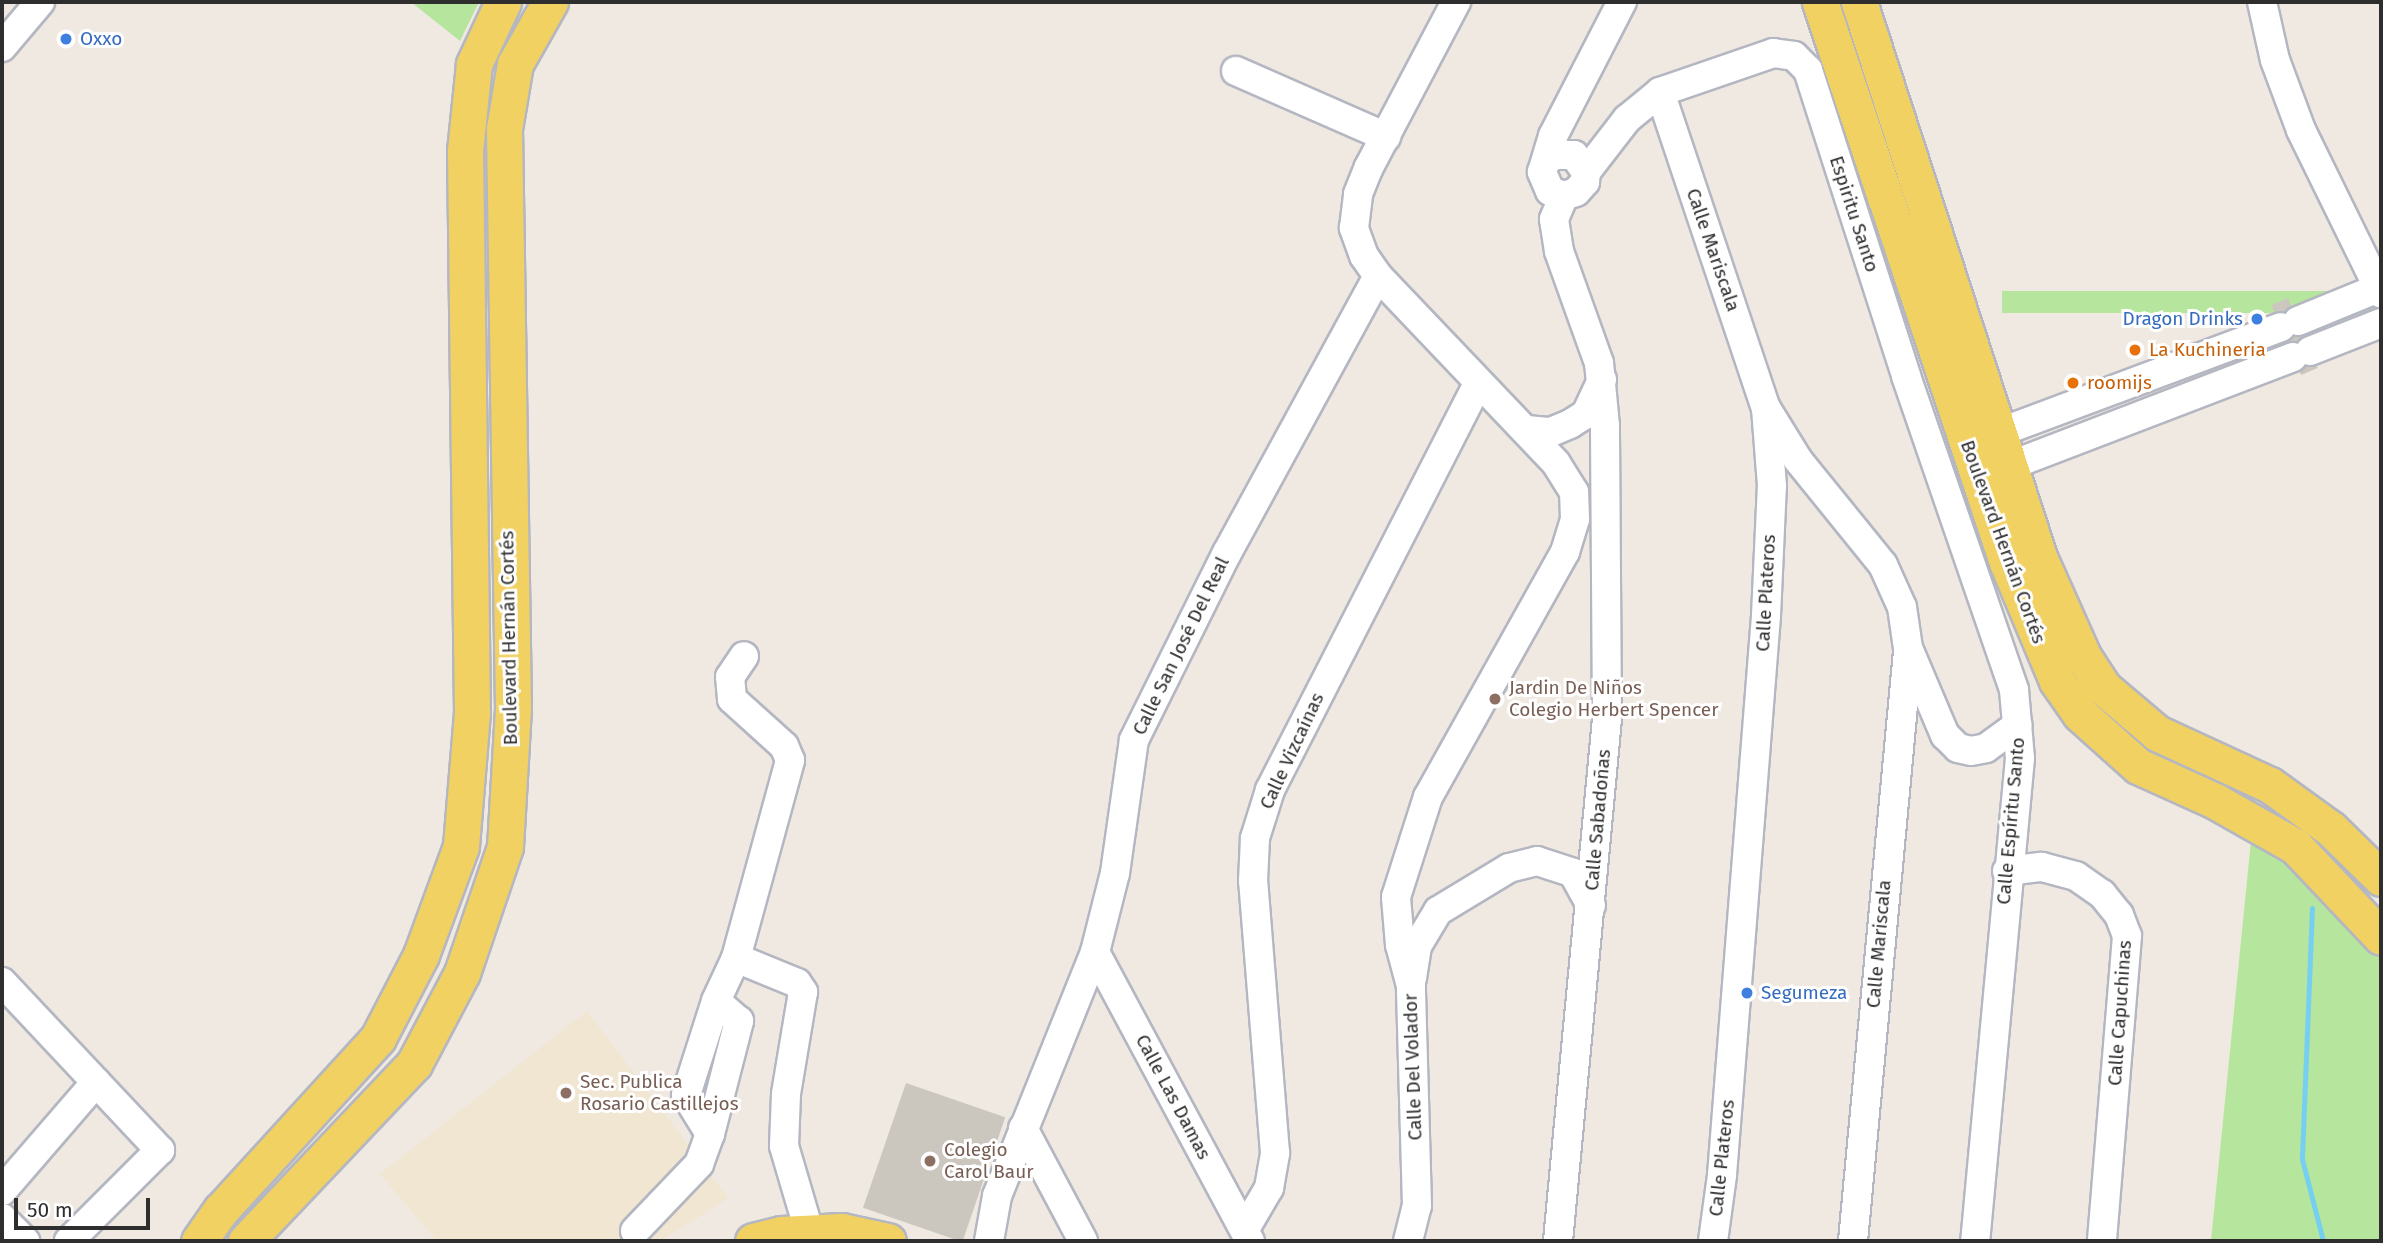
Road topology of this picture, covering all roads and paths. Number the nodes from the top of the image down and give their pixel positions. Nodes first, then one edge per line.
1 (40, 2) edge
2 (503, 2) edge
3 (550, 2) edge
4 (1456, 2) edge
5 (1622, 2) edge
6 (1820, 2) edge
7 (1859, 2) edge
8 (2262, 2) edge
9 (2, 47) edge
10 (1794, 56) joint
11 (1236, 71) dead end
12 (1660, 92) junction
13 (1386, 137) junction
14 (1546, 161) junction
15 (1586, 172) junction
16 (1564, 196) junction
17 (1378, 276) junction
18 (2380, 289) edge
19 (2381, 323) edge
20 (2229, 348) junction
21 (1906, 376) joint
22 (2241, 377) junction
23 (1602, 380) junction
24 (1478, 384) junction
25 (1766, 408) junction
26 (1527, 430) junction
27 (1998, 433) junction
28 (2009, 466) junction
29 (508, 506) junction
30 (467, 509) junction
31 (509, 553) junction
32 (468, 556) junction
33 (1908, 648) junction
34 (744, 656) dead end
35 (2018, 725) junction
36 (2357, 854) junction
37 (2007, 871) junction
38 (2381, 879) edge
39 (2330, 880) junction
40 (2355, 904) junction
41 (1591, 905) junction
42 (2381, 937) edge
43 (1095, 952) junction
44 (736, 958) junction
45 (2, 982) edge
46 (1411, 986) junction
47 (96, 1082) junction
48 (1023, 1128) junction
49 (2, 1191) edge
50 (2, 1218) edge
51 (635, 1231) dead end
52 (1247, 1235) edge
53 (809, 1236) edge
54 (890, 1240) edge
55 (25, 1241) edge
56 (69, 1241) edge
57 (200, 1241) edge
58 (246, 1241) edge
59 (753, 1241) edge
60 (989, 1241) edge
61 (1083, 1241) edge
62 (1408, 1241) edge
63 (1558, 1241) edge
64 (1713, 1241) edge
65 (1853, 1241) edge
66 (1975, 1241) edge
67 (2102, 1241) edge

1 - 9 street
2 - 30 main road, Boulevard Hernán Cortés
3 - 29 main road, Boulevard Hernán Cortés
4 - 13 street
5 - 14 street
6 - 39 main road, Boulevard Hernán Cortés
7 - 27 main road, Boulevard Hernán Cortés
8 - 18 street
10 - 12 street, Calle Sabadoñas
10 - 21 street, Espiritu Santo
11 - 13 street
12 - 15 street, Calle Sabadoñas
12 - 25 street, Calle Mariscala
13 - 17 street
14 - 15 street
14 - 16 street
15 - 16 street, Calle Sabadoñas
16 - 23 street, Calle Sabadoñas
17 - 24 street
17 - 43 street, Calle San José Del Real
18 - 20 street
19 - 22 street
20 - 22 street
20 - 27 street
21 - 35 street, Calle Espíritu Santo
22 - 28 street
23 - 26 street
23 - 41 street, Calle Sabadoñas
24 - 26 street, Calle Del Volador
24 - 52 street, Calle Vizcaínas
25 - 33 street
25 - 64 street, Calle Plateros
26 - 46 street, Calle Del Volador
27 - 28 main road, Boulevard Hernán Cortés
28 - 36 main road, Boulevard Hernán Cortés
29 - 30 main road
29 - 31 main road, Boulevard Hernán Cortés
30 - 32 main road, Boulevard Hernán Cortés
31 - 32 main road
31 - 58 main road, Boulevard Hernán Cortés
32 - 57 main road, Boulevard Hernán Cortés
33 - 35 street
33 - 65 street, Calle Mariscala
34 - 44 street
35 - 37 street, Calle Espíritu Santo
36 - 38 main road, Boulevard Hernán Cortés
36 - 39 main road
37 - 66 street, Calle Espíritu Santo
37 - 67 street, Calle Capuchinas
38 - 40 main road
39 - 40 main road, Boulevard Hernán Cortés
40 - 42 main road, Boulevard Hernán Cortés
41 - 46 street
41 - 63 street, Calle Sabadoñas
43 - 48 street, Calle San José Del Real
43 - 52 street, Calle Las Damas
44 - 51 street
44 - 53 street
45 - 47 street
46 - 62 street, Calle Del Volador
47 - 49 street
47 - 56 street
48 - 60 street, Calle San José Del Real
48 - 61 street
50 - 55 street
53 - 54 main road
53 - 59 main road

